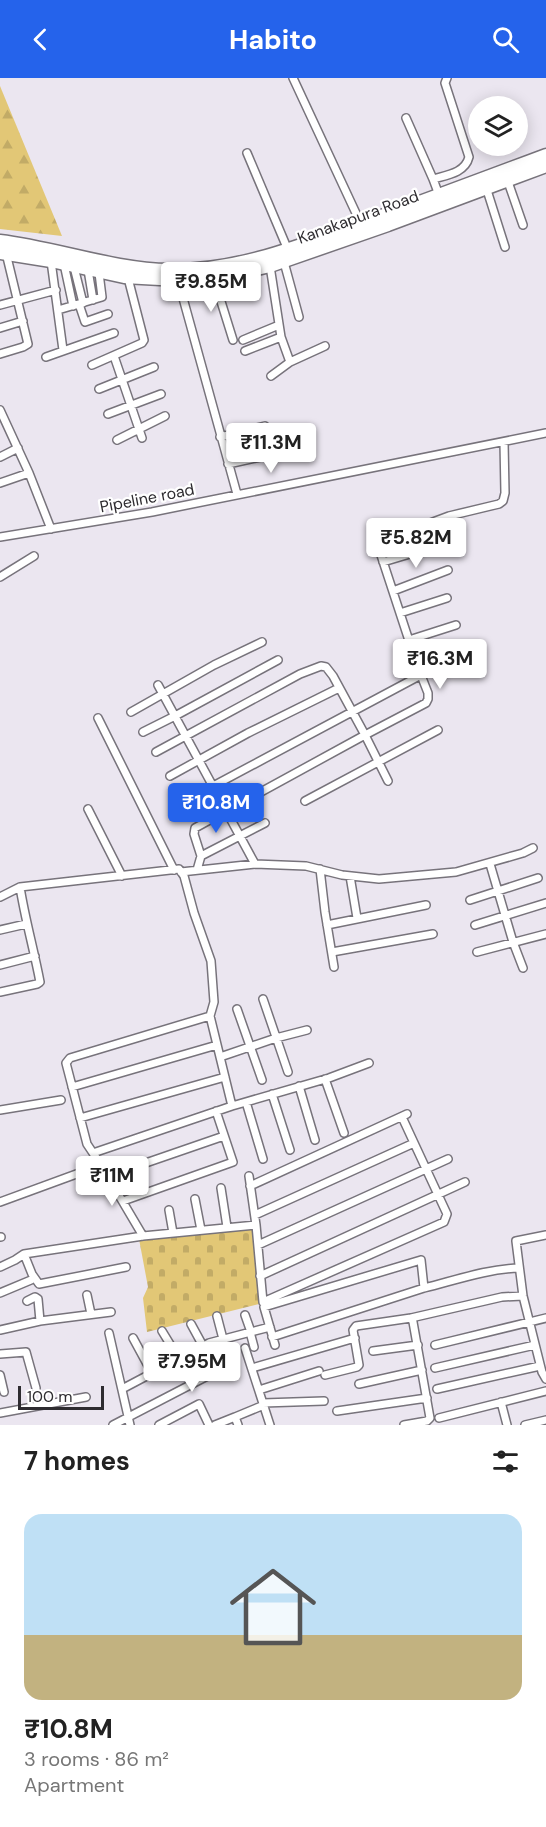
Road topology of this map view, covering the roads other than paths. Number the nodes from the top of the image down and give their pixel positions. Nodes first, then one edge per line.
1 (292, 78) edge
2 (447, 78) edge
3 (406, 118) dead end
4 (247, 153) dead end
5 (546, 155) edge
6 (546, 166) edge
7 (433, 179) junction
8 (507, 179) junction
9 (486, 187) junction
10 (463, 192) junction
11 (440, 195) junction
12 (361, 224) junction
13 (524, 225) dead end
14 (0, 241) edge
15 (505, 247) dead end
16 (29, 252) junction
17 (3, 253) edge
18 (286, 256) junction
19 (51, 261) junction
20 (69, 266) junction
21 (270, 266) junction
22 (94, 272) junction
23 (128, 278) junction
24 (214, 279) junction
25 (178, 280) junction
26 (56, 290) junction
27 (17, 300) junction
28 (93, 300) junction
29 (78, 304) junction
30 (0, 305) edge
31 (58, 310) junction
32 (108, 314) dead end
33 (299, 317) dead end
34 (23, 321) junction
35 (279, 325) junction
36 (0, 328) edge
37 (114, 333) dead end
38 (281, 337) junction
39 (232, 340) dead end
40 (243, 340) dead end
41 (325, 346) dead end
42 (63, 350) junction
43 (245, 351) dead end
44 (0, 354) edge
45 (114, 356) junction
46 (46, 357) dead end
47 (290, 362) junction
48 (92, 365) dead end
49 (154, 367) dead end
50 (272, 376) dead end
51 (122, 381) junction
52 (99, 389) dead end
53 (161, 394) dead end
54 (131, 406) junction
55 (0, 410) edge
56 (108, 414) dead end
57 (165, 417) dead end
58 (265, 426) dead end
59 (4, 428) edge
60 (138, 430) junction
61 (546, 433) edge
62 (220, 436) junction
63 (142, 438) dead end
64 (117, 440) dead end
65 (504, 442) junction
66 (18, 448) junction
67 (270, 456) dead end
68 (0, 457) edge
69 (228, 464) junction
70 (29, 473) junction
71 (0, 483) edge
72 (237, 494) junction
73 (51, 529) junction
74 (0, 537) edge
75 (430, 548) dead end
76 (34, 556) dead end
77 (383, 562) junction
78 (448, 570) dead end
79 (0, 577) edge
80 (393, 591) junction
81 (447, 598) dead end
82 (400, 614) junction
83 (456, 625) dead end
84 (409, 640) junction
85 (262, 642) dead end
86 (462, 652) dead end
87 (278, 660) dead end
88 (417, 665) junction
89 (421, 675) junction
90 (158, 686) dead end
91 (339, 688) junction
92 (162, 693) junction
93 (131, 711) dead end
94 (351, 711) junction
95 (175, 716) junction
96 (98, 718) dead end
97 (438, 730) dead end
98 (143, 732) dead end
99 (365, 735) junction
100 (185, 736) junction
101 (156, 752) dead end
102 (199, 761) junction
103 (378, 762) junction
104 (170, 777) dead end
105 (388, 781) dead end
106 (213, 787) junction
107 (187, 800) dead end
108 (305, 801) dead end
109 (88, 809) dead end
110 (226, 811) junction
111 (265, 823) dead end
112 (240, 835) junction
113 (533, 848) dead end
114 (201, 856) junction
115 (255, 864) junction
116 (490, 864) junction
117 (320, 869) junction
118 (197, 870) junction
119 (178, 871) junction
120 (122, 876) junction
121 (350, 876) junction
122 (537, 878) dead end
123 (20, 887) junction
124 (498, 890) junction
125 (0, 897) edge
126 (470, 900) dead end
127 (546, 903) edge
128 (426, 904) dead end
129 (505, 915) junction
130 (357, 918) junction
131 (26, 924) junction
132 (327, 925) junction
133 (475, 925) dead end
134 (0, 930) edge
135 (433, 934) dead end
136 (546, 934) edge
137 (513, 942) junction
138 (332, 952) junction
139 (477, 952) dead end
140 (36, 956) junction
141 (0, 965) edge
142 (334, 967) dead end
143 (523, 968) dead end
144 (0, 992) edge
145 (263, 999) dead end
146 (237, 1009) dead end
147 (210, 1016) junction
148 (307, 1030) dead end
149 (276, 1038) junction
150 (217, 1045) junction
151 (250, 1047) junction
152 (220, 1057) junction
153 (369, 1063) dead end
154 (288, 1072) dead end
155 (225, 1077) junction
156 (325, 1079) junction
157 (262, 1080) dead end
158 (299, 1086) junction
159 (72, 1087) junction
160 (272, 1094) junction
161 (61, 1100) dead end
162 (246, 1102) junction
163 (232, 1106) junction
164 (0, 1110) edge
165 (216, 1111) junction
166 (80, 1118) junction
167 (344, 1133) dead end
168 (224, 1136) junction
169 (315, 1140) dead end
170 (414, 1143) junction
171 (290, 1150) dead end
172 (93, 1153) junction
173 (263, 1159) dead end
174 (448, 1159) dead end
175 (101, 1165) junction
176 (426, 1168) junction
177 (108, 1176) junction
178 (249, 1176) dead end
179 (465, 1182) dead end
180 (250, 1186) junction
181 (221, 1188) dead end
182 (438, 1194) junction
183 (195, 1199) dead end
184 (123, 1201) junction
185 (0, 1202) edge
186 (169, 1210) dead end
187 (255, 1215) junction
188 (256, 1225) junction
189 (227, 1227) junction
190 (201, 1230) junction
191 (173, 1233) junction
192 (546, 1235) edge
193 (143, 1236) junction
194 (258, 1245) junction
195 (24, 1254) junction
196 (0, 1267) edge
197 (126, 1267) dead end
198 (519, 1268) junction
199 (260, 1276) junction
200 (31, 1280) dead end
201 (424, 1288) junction
202 (0, 1293) edge
203 (87, 1295) dead end
204 (523, 1296) junction
205 (27, 1301) dead end
206 (111, 1312) dead end
207 (91, 1314) junction
208 (245, 1315) dead end
209 (217, 1316) dead end
210 (411, 1318) junction
211 (546, 1318) edge
212 (40, 1321) junction
213 (529, 1322) junction
214 (191, 1324) dead end
215 (270, 1327) junction
216 (0, 1330) edge
217 (162, 1331) dead end
218 (250, 1332) junction
219 (109, 1334) dead end
220 (133, 1338) dead end
221 (355, 1338) junction
222 (223, 1339) junction
223 (418, 1345) junction
224 (435, 1345) dead end
225 (535, 1345) junction
226 (203, 1346) junction
227 (254, 1347) dead end
228 (245, 1348) dead end
229 (373, 1352) dead end
230 (0, 1354) edge
231 (178, 1359) junction
232 (540, 1366) junction
233 (252, 1368) junction
234 (435, 1368) dead end
235 (219, 1370) dead end
236 (422, 1370) junction
237 (152, 1373) junction
238 (0, 1375) edge
239 (546, 1378) edge
240 (359, 1384) dead end
241 (36, 1388) dead end
242 (122, 1389) junction
243 (437, 1389) dead end
244 (259, 1390) junction
245 (546, 1391) edge
246 (3, 1392) dead end
247 (86, 1396) dead end
248 (427, 1398) junction
249 (324, 1401) dead end
250 (501, 1402) junction
251 (263, 1404) junction
252 (337, 1411) dead end
253 (0, 1413) edge
254 (235, 1417) junction
255 (440, 1418) dead end
256 (546, 1420) edge
257 (129, 1421) edge
258 (431, 1422) edge
259 (113, 1425) edge
260 (159, 1425) edge
261 (209, 1425) edge
262 (215, 1425) edge
263 (238, 1425) edge
264 (270, 1425) edge
265 (404, 1425) edge
266 (507, 1425) edge
267 (525, 1425) edge

1 - 12 street
2 - 7 street
3 - 7 street
4 - 18 street
5 - 10 highway, Kanakapura Road
6 - 8 highway, Kanakapura Road
7 - 11 street
8 - 9 highway, Kanakapura Road
8 - 13 street
9 - 10 highway, Kanakapura Road
9 - 15 street
10 - 11 highway, Kanakapura Road
10 - 18 highway, Kanakapura Road
11 - 12 highway, Kanakapura Road
12 - 18 highway, Kanakapura Road
14 - 16 highway, Kanakapura Road
16 - 17 highway, Kanakapura Road
16 - 18 highway, Kanakapura Road
16 - 19 highway, Kanakapura Road
17 - 27 street
18 - 21 highway, Kanakapura Road
18 - 33 street
19 - 20 highway, Kanakapura Road
19 - 26 street
20 - 22 highway, Kanakapura Road
20 - 29 street
21 - 24 highway, Kanakapura Road
21 - 35 street
22 - 23 highway, Kanakapura Road
22 - 28 street
22 - 28 street
23 - 25 highway, Kanakapura Road
23 - 45 street
24 - 25 highway, Kanakapura Road
24 - 39 street
25 - 62 street
26 - 27 street
26 - 31 street
27 - 30 street
27 - 34 street
28 - 29 street
29 - 31 street
29 - 32 street
31 - 42 street
34 - 36 street
34 - 44 street
35 - 38 street
35 - 40 street
37 - 42 street
38 - 43 street
38 - 47 street
41 - 47 street
42 - 46 street
45 - 48 street
45 - 51 street
47 - 50 street
49 - 51 street
51 - 52 street
51 - 54 street
53 - 54 street
54 - 56 street
54 - 60 street
55 - 59 street
57 - 60 street
58 - 62 street
59 - 66 street
60 - 63 street
60 - 64 street
61 - 65 street, Pipeline road
62 - 69 street
65 - 72 street, Pipeline road
65 - 77 street
66 - 68 street
66 - 70 street
67 - 69 street
69 - 72 street
70 - 71 street
70 - 73 street
72 - 73 street, Pipeline road
73 - 74 street, Pipeline road
75 - 77 street
76 - 79 street
77 - 80 street
78 - 80 street
80 - 82 street
81 - 82 street
82 - 84 street
83 - 84 street
84 - 88 street
85 - 92 street
86 - 88 street
87 - 95 street
88 - 89 street
89 - 94 street
89 - 99 street
90 - 92 street
91 - 94 street
91 - 100 street
91 - 102 street
92 - 93 street
92 - 95 street
94 - 99 street
94 - 106 street
95 - 98 street
95 - 100 street
96 - 119 street
97 - 103 street
99 - 103 street
99 - 110 street
100 - 101 street
100 - 102 street
102 - 104 street
102 - 106 street
103 - 105 street
103 - 108 street
106 - 107 street
106 - 110 street
109 - 120 street
110 - 112 street
110 - 114 street
111 - 112 street
112 - 114 street
112 - 115 street
113 - 116 street
114 - 118 street
115 - 117 street
115 - 118 street
116 - 121 street
116 - 124 street
117 - 121 street
117 - 132 street
118 - 119 street
119 - 120 street
119 - 147 street
120 - 123 street
121 - 130 street
122 - 124 street
123 - 125 street
123 - 131 street
124 - 126 street
124 - 129 street
127 - 129 street
128 - 130 street
129 - 133 street
129 - 137 street
130 - 132 street
131 - 134 street
131 - 140 street
132 - 138 street
135 - 138 street
136 - 137 street
137 - 139 street
137 - 143 street
138 - 142 street
140 - 141 street
140 - 144 street
145 - 149 street
146 - 151 street
147 - 150 street
147 - 159 street
148 - 149 street
149 - 151 street
149 - 154 street
150 - 152 street
150 - 159 street
151 - 152 street
151 - 157 street
152 - 155 street
153 - 156 street
155 - 163 street
155 - 166 street
156 - 158 street
156 - 167 street
158 - 160 street
158 - 169 street
159 - 166 street
160 - 162 street
160 - 171 street
161 - 164 street
162 - 163 street
162 - 173 street
163 - 165 street
165 - 168 street
165 - 172 street
166 - 172 street
168 - 177 street
168 - 184 street
170 - 176 street
170 - 180 street
170 - 187 street
172 - 175 street
174 - 176 street
175 - 177 street
175 - 185 street
176 - 182 street
176 - 194 street
177 - 184 street
178 - 180 street
179 - 182 street
180 - 187 street
181 - 189 street
182 - 199 street
182 - 199 street
183 - 190 street
184 - 193 street
186 - 191 street
187 - 188 street
188 - 189 street
188 - 194 street
189 - 190 street
190 - 191 street
191 - 193 street
192 - 198 street
193 - 195 street
194 - 199 street
195 - 196 street
195 - 197 street
198 - 201 street
198 - 204 street
200 - 202 street
201 - 215 street
201 - 215 street
203 - 207 street
204 - 210 street
204 - 213 street
205 - 212 street
206 - 207 street
207 - 212 street
208 - 218 street
209 - 222 street
210 - 221 street
210 - 223 street
211 - 213 street
212 - 216 street
213 - 224 street
213 - 225 street
214 - 226 street
215 - 218 street
217 - 231 street
218 - 222 street
218 - 227 street
219 - 242 street
220 - 237 street
221 - 233 street
221 - 244 street
222 - 226 street
223 - 229 street
223 - 236 street
225 - 232 street
225 - 234 street
226 - 231 street
228 - 233 street
230 - 241 street
231 - 237 street
232 - 239 street
232 - 243 street
233 - 244 street
235 - 257 street
236 - 240 street
236 - 248 street
237 - 242 street
238 - 246 street
242 - 257 street
244 - 251 street
245 - 250 street
247 - 253 street
248 - 252 street
248 - 258 street
249 - 251 street
250 - 255 street
250 - 266 street
251 - 254 street
251 - 264 street
254 - 262 street
254 - 263 street
256 - 267 street
257 - 259 street
258 - 265 street
260 - 261 street

